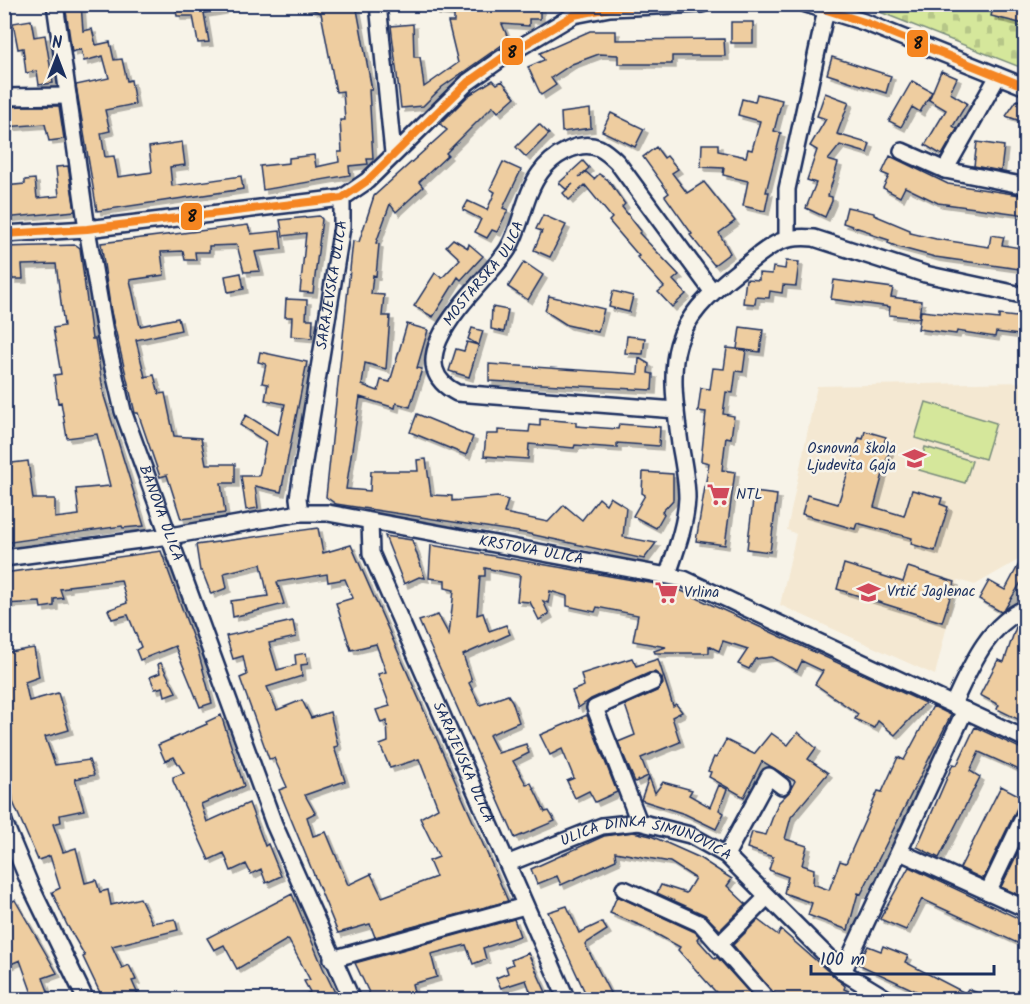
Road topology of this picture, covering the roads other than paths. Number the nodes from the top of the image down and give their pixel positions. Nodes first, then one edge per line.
1 (55, 4) edge
2 (378, 4) edge
3 (702, 4) edge
4 (806, 4) edge
5 (568, 10) edge
6 (826, 10) junction
7 (998, 76) junction
8 (1026, 87) edge
9 (68, 96) junction
10 (4, 97) edge
11 (902, 151) dead end
12 (393, 153) junction
13 (945, 170) junction
14 (1026, 186) edge
15 (342, 198) junction
16 (87, 229) junction
17 (4, 234) edge
18 (787, 237) junction
19 (712, 291) junction
20 (1026, 296) edge
21 (676, 410) junction
22 (300, 513) junction
23 (370, 522) junction
24 (170, 536) junction
25 (4, 558) edge
26 (668, 574) junction
27 (1026, 608) edge
28 (653, 682) dead end
29 (959, 707) junction
30 (1026, 739) edge
31 (782, 786) dead end
32 (1026, 812) edge
33 (4, 822) edge
34 (639, 822) junction
35 (900, 852) junction
36 (726, 855) junction
37 (509, 863) junction
38 (624, 889) dead end
39 (988, 892) junction
40 (767, 897) junction
41 (525, 906) junction
42 (1026, 909) edge
43 (720, 944) junction
44 (332, 959) junction
45 (843, 972) junction
46 (86, 999) edge
47 (352, 999) edge
48 (567, 999) edge
49 (768, 999) edge
50 (889, 999) edge

1 - 9 street, BANOVA ULICA
2 - 12 street
3 - 5 street
4 - 6 street
5 - 12 street
6 - 7 street
6 - 18 street
7 - 8 street
7 - 13 street
9 - 10 street
9 - 16 street, BANOVA ULICA
11 - 13 street
12 - 15 street
13 - 14 street
15 - 16 street
15 - 22 street, SARAJEVSKA ULICA
16 - 17 street
16 - 24 street, BANOVA ULICA
18 - 19 street
18 - 20 street
19 - 21 street
19 - 21 street, MOSTARSKA ULICA
21 - 26 street
22 - 23 street, KRSTOVA ULICA
22 - 24 street, KRSTOVA ULICA
23 - 26 street, KRSTOVA ULICA
23 - 37 street, SARAJEVSKA ULICA
24 - 25 street, KRSTOVA ULICA
24 - 44 street, BANOVA ULICA
26 - 29 street, KRSTOVA ULICA
27 - 29 street
28 - 34 street
29 - 30 street, KRSTOVA ULICA
29 - 35 street
31 - 36 street
32 - 39 street
33 - 46 street
34 - 36 street, ULICA DINKA ŠIMUNOVIĆA
34 - 37 street, ULICA DINKA ŠIMUNOVIĆA
35 - 39 street
35 - 45 street
36 - 40 street, ULICA DINKA ŠIMUNOVIĆA
37 - 41 street, SARAJEVSKA ULICA
38 - 43 street
39 - 42 street
40 - 43 street
40 - 45 street, ULICA DINKA ŠIMUNOVIĆA
41 - 44 street
41 - 48 street, SARAJEVSKA ULICA
43 - 49 street
44 - 47 street, BANOVA ULICA
45 - 50 street, ULICA DINKA ŠIMUNOVIĆA

